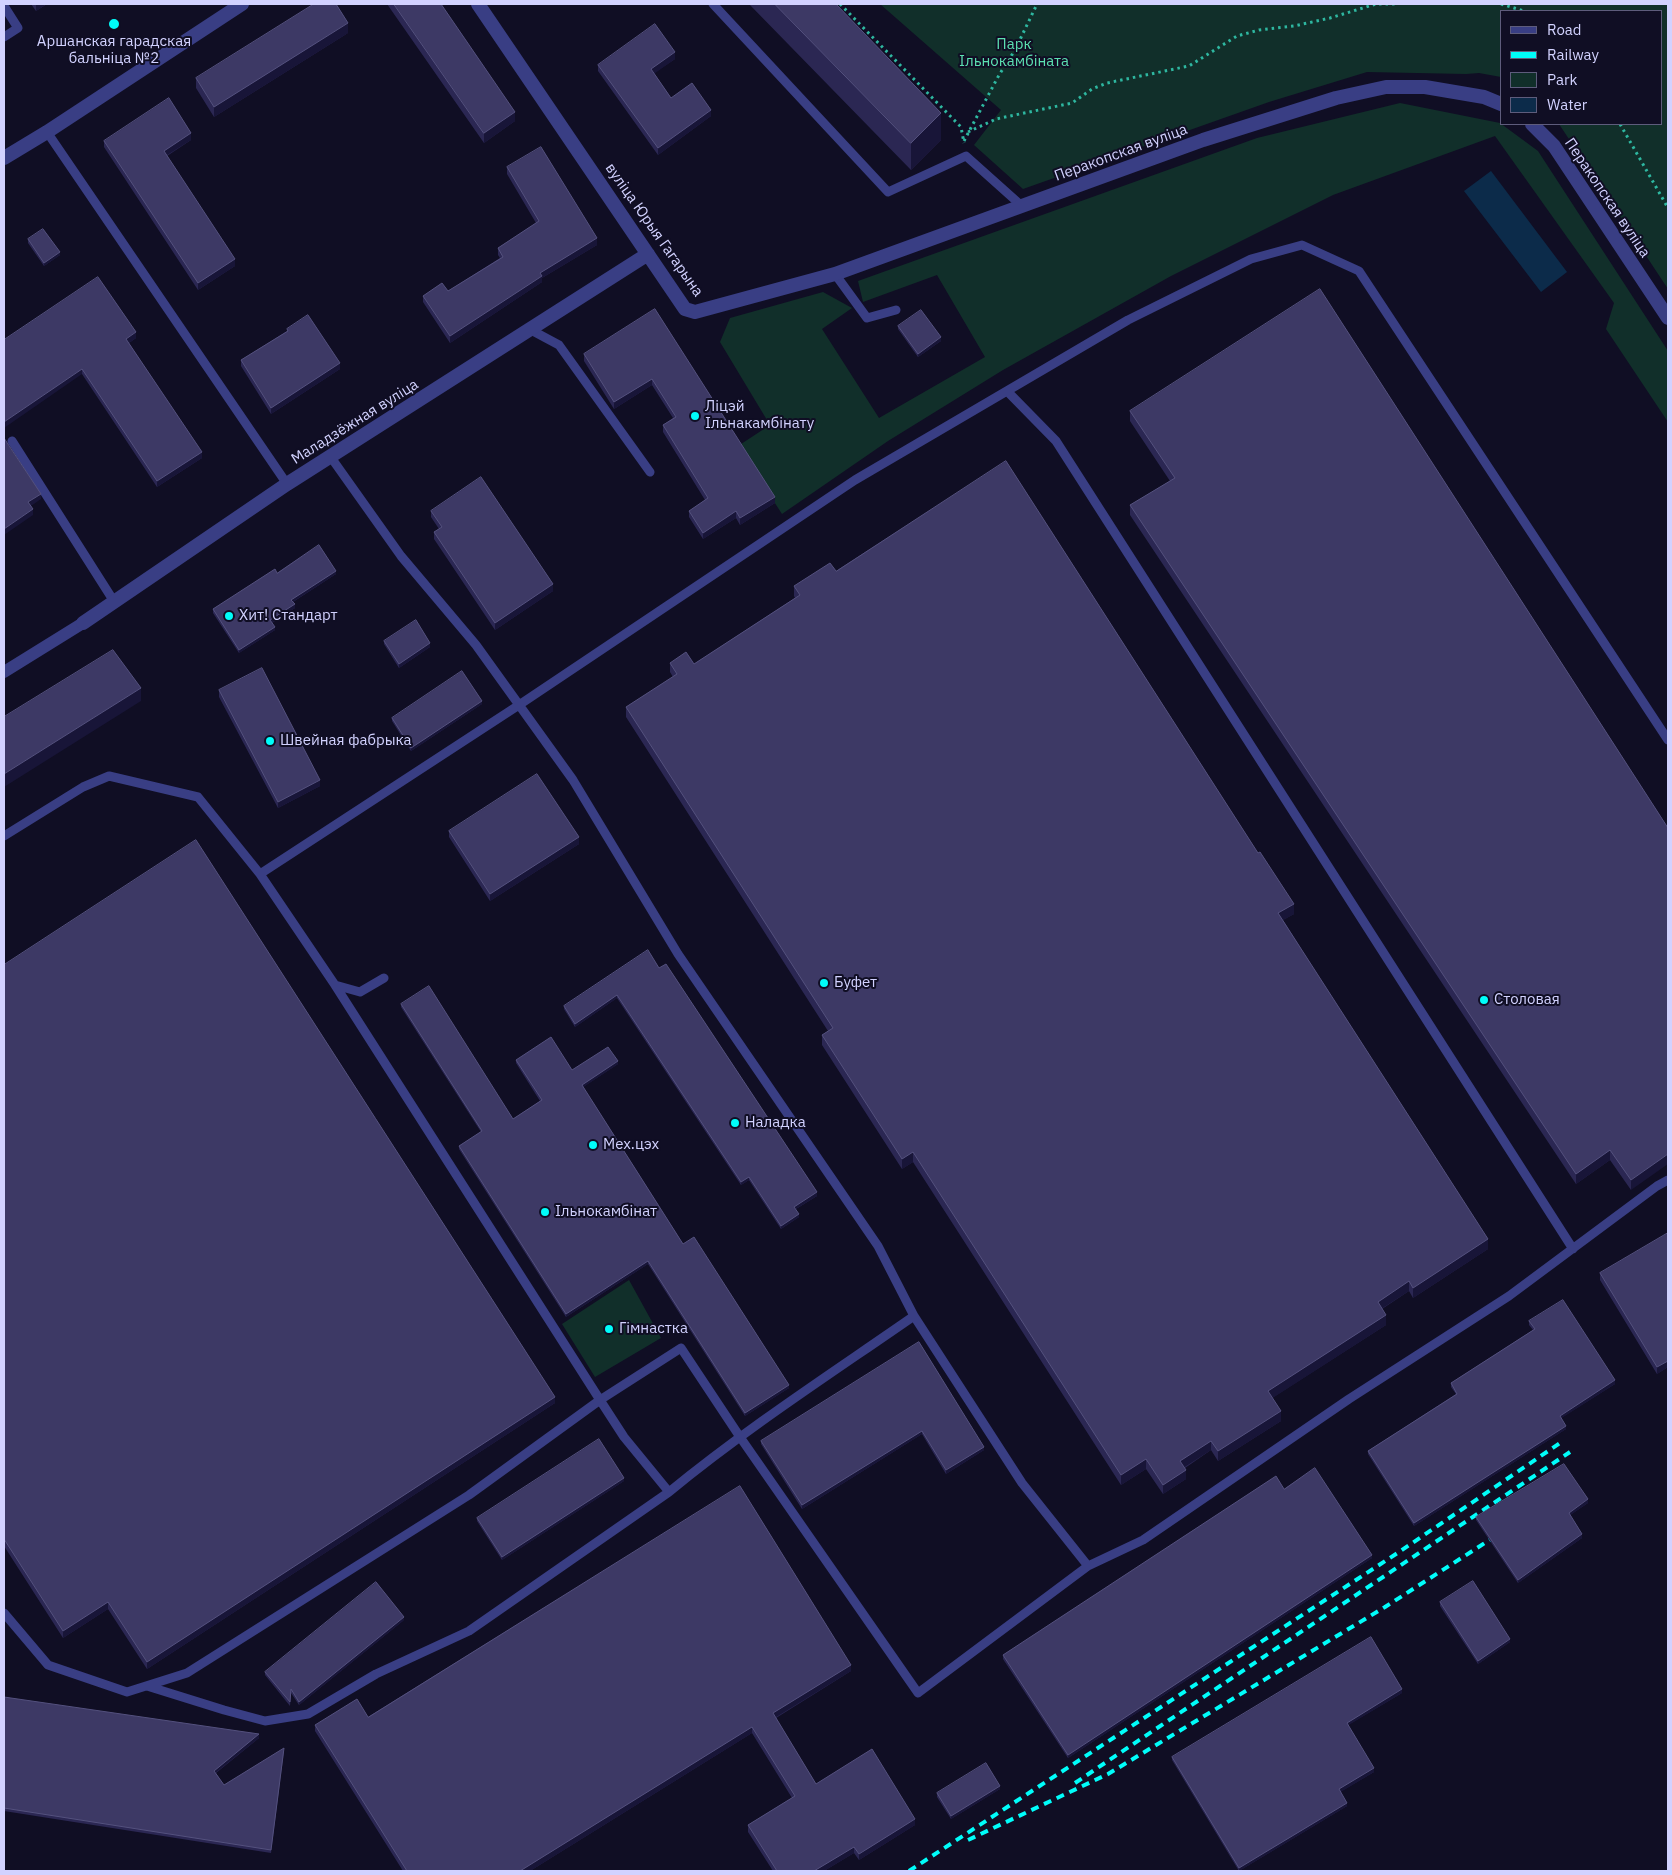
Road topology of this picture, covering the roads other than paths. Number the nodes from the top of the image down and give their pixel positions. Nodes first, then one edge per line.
1 (242, 4) edge
2 (478, 4) edge
3 (713, 4) edge
4 (4, 6) edge
5 (4, 36) edge
6 (1500, 104) edge
7 (1533, 125) edge
8 (47, 132) junction
9 (4, 158) edge
10 (1023, 207) junction
11 (648, 254) junction
12 (835, 274) junction
13 (896, 310) dead end
14 (1668, 318) edge
15 (531, 330) junction
16 (1007, 391) junction
17 (12, 441) dead end
18 (330, 456) junction
19 (650, 472) dead end
20 (287, 484) junction
21 (115, 603) junction
22 (84, 623) joint
23 (4, 672) edge
24 (519, 705) junction
25 (1668, 740) edge
26 (4, 836) edge
27 (260, 874) junction
28 (384, 978) dead end
29 (335, 985) junction
30 (1668, 1180) edge
31 (1573, 1249) junction
32 (914, 1316) junction
33 (600, 1400) junction
34 (740, 1437) junction
35 (669, 1492) junction
36 (1088, 1566) junction
37 (4, 1613) edge
38 (146, 1686) junction

1 - 8 street
2 - 11 street, вуліца Юрыя Гагарына
3 - 10 lane
4 - 5 lane
6 - 10 street, Перакопская вуліца
7 - 14 street, Перакопская вуліца
8 - 9 street
8 - 20 lane
10 - 12 street, вуліца Юрыя Гагарына
11 - 12 street, вуліца Юрыя Гагарына
11 - 15 street, Маладзёжная вуліца
12 - 13 lane
15 - 18 street, Маладзёжная вуліца
15 - 19 lane
16 - 24 lane
16 - 25 lane
16 - 31 lane
17 - 21 lane
18 - 20 street, Маладзёжная вуліца
18 - 24 lane
20 - 21 street, Маладзёжная вуліца
21 - 22 street, Маладзёжная вуліца
22 - 23 street
24 - 27 lane
24 - 32 lane
26 - 27 lane
27 - 29 lane
28 - 29 lane
29 - 33 lane
30 - 31 lane
31 - 36 lane
32 - 34 lane
32 - 36 lane
33 - 34 lane
33 - 35 lane
33 - 38 lane
34 - 35 lane
34 - 36 lane
35 - 38 lane
37 - 38 lane

